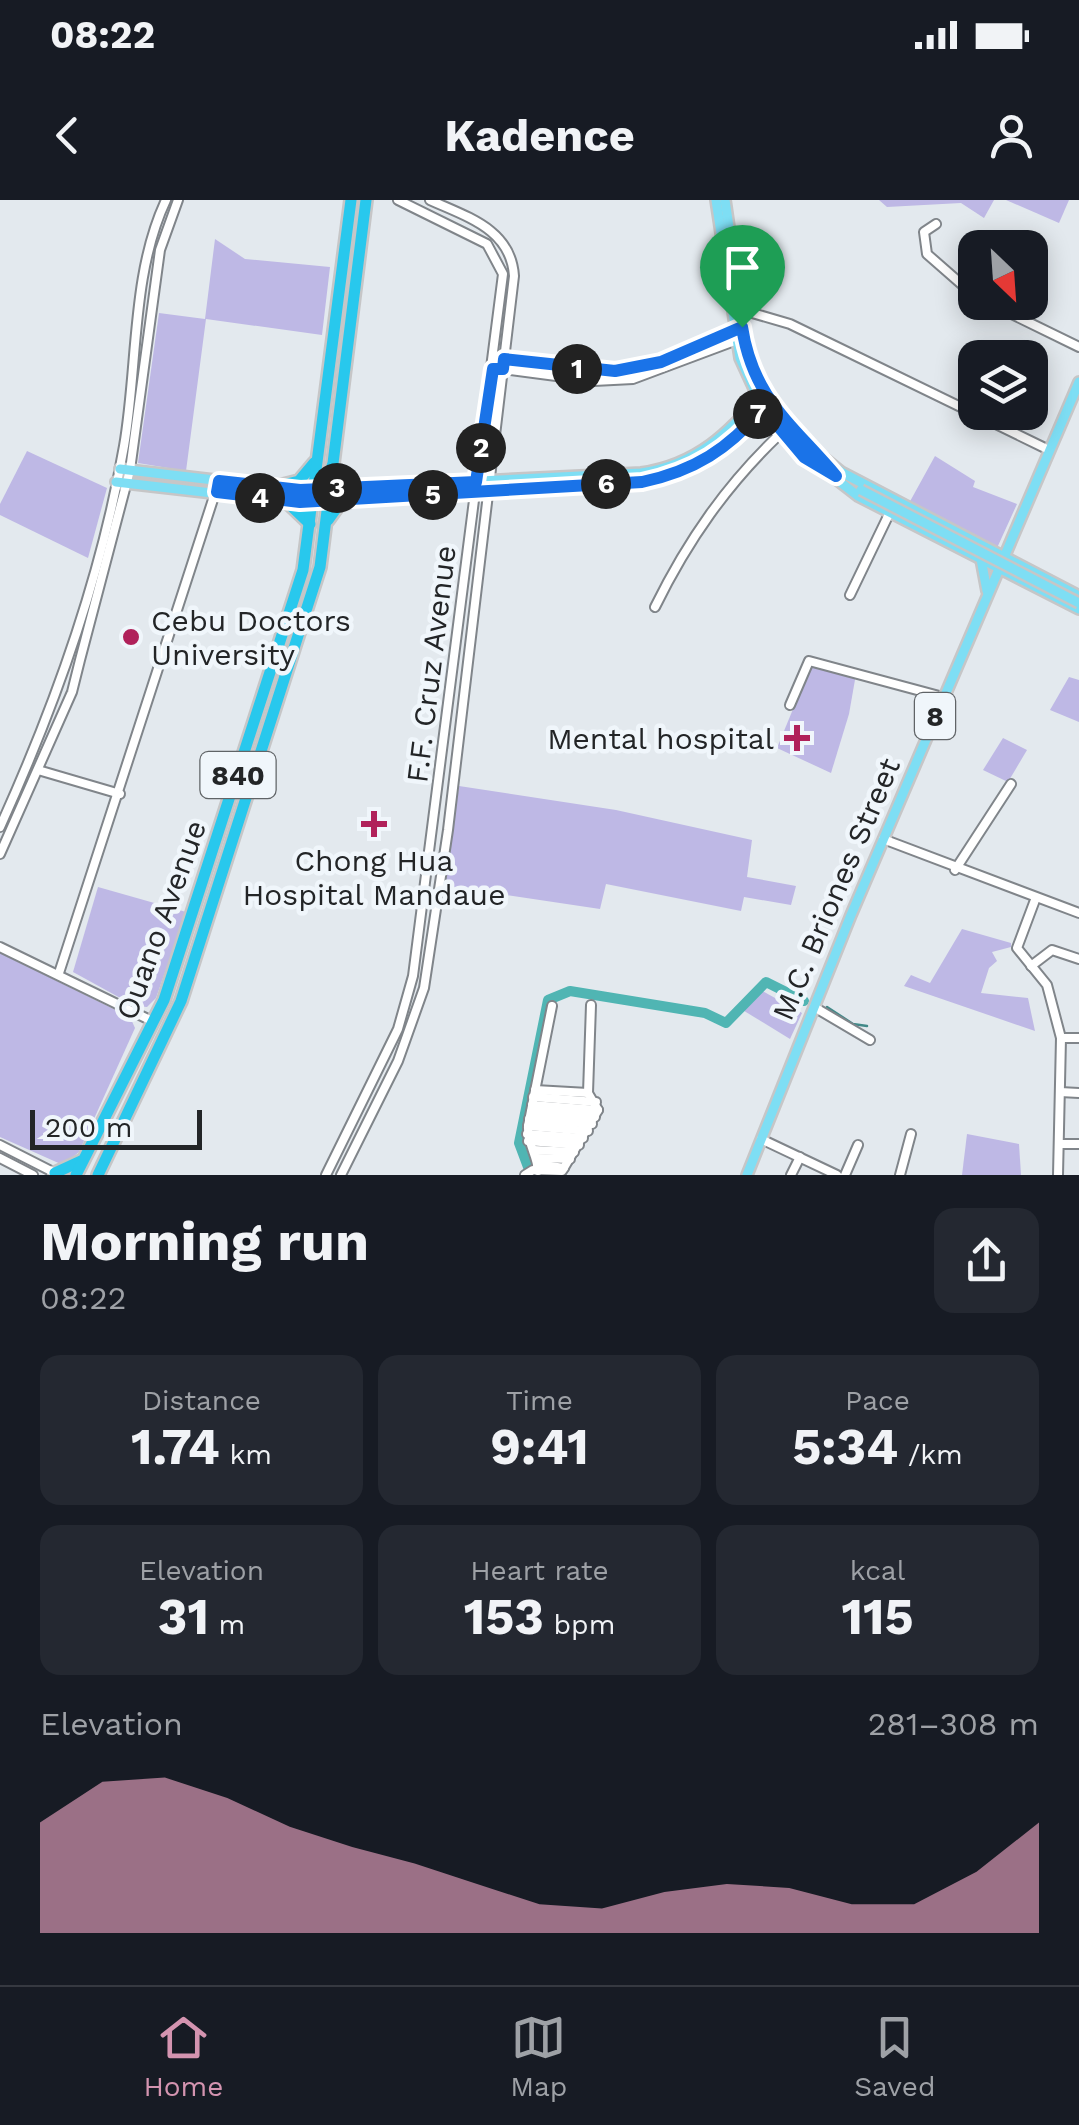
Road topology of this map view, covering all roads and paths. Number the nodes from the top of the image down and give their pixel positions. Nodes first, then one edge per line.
1 (166, 200) edge
2 (178, 200) edge
3 (351, 200) edge
4 (375, 200) edge
5 (398, 200) edge
6 (430, 200) edge
7 (716, 200) edge
8 (725, 200) edge
9 (365, 205) edge
10 (936, 224) dead end
11 (958, 279) edge
12 (735, 308) junction
13 (1025, 320) edge
14 (739, 334) junction
15 (1079, 346) edge
16 (494, 358) junction
17 (504, 364) junction
18 (493, 369) junction
19 (1079, 382) edge
20 (764, 400) junction
21 (781, 433) junction
22 (318, 449) junction
23 (1048, 450) junction
24 (332, 465) junction
25 (821, 465) junction
26 (125, 469) junction
27 (121, 482) junction
28 (491, 486) junction
29 (218, 487) junction
30 (275, 487) junction
31 (476, 487) junction
32 (356, 493) junction
33 (328, 494) junction
34 (313, 496) junction
35 (286, 501) junction
36 (890, 512) junction
37 (310, 524) junction
38 (324, 534) junction
39 (1003, 557) junction
40 (982, 559) junction
41 (998, 568) junction
42 (1012, 575) junction
43 (987, 594) junction
44 (850, 595) dead end
45 (1079, 603) edge
46 (655, 607) dead end
47 (943, 697) junction
48 (790, 706) dead end
49 (259, 707) junction
50 (274, 710) junction
51 (38, 770) junction
52 (1011, 784) dead end
53 (120, 794) junction
54 (0, 827) edge
55 (883, 839) junction
56 (0, 854) edge
57 (956, 870) junction
58 (1035, 900) junction
59 (1079, 913) edge
60 (0, 947) edge
61 (1079, 960) edge
62 (1031, 966) junction
63 (59, 973) junction
64 (591, 1004) dead end
65 (552, 1006) dead end
66 (814, 1008) junction
67 (154, 1022) junction
68 (1061, 1038) junction
69 (1079, 1038) edge
70 (870, 1040) dead end
71 (1060, 1092) junction
72 (588, 1093) junction
73 (1079, 1093) edge
74 (560, 1114) junction
75 (911, 1134) dead end
76 (584, 1135) junction
77 (761, 1139) junction
78 (532, 1141) edge
79 (0, 1144) edge
80 (1059, 1144) junction
81 (1079, 1144) edge
82 (858, 1145) dead end
83 (800, 1157) junction
84 (0, 1158) edge
85 (84, 1158) junction
86 (57, 1174) edge
87 (33, 1175) edge
88 (76, 1175) edge
89 (98, 1175) edge
90 (326, 1175) edge
91 (341, 1175) edge
92 (747, 1175) edge
93 (791, 1175) edge
94 (837, 1175) edge
95 (845, 1175) edge
96 (900, 1175) edge
97 (1058, 1175) edge

1 - 26 street
2 - 26 street
3 - 22 highway, Ouano Avenue / 840
4 - 9 highway
5 - 16 street, F.F. Cruz Avenue
6 - 17 street, F.F. Cruz Avenue
7 - 12 main road
8 - 12 main road
9 - 24 highway, Ouano Avenue / 840
10 - 11 street
12 - 14 main road
12 - 23 street
13 - 15 street
14 - 17 street
14 - 20 main road
16 - 17 street
16 - 18 street, F.F. Cruz Avenue
17 - 18 street
17 - 28 street, F.F. Cruz Avenue
18 - 31 street, F.F. Cruz Avenue
19 - 23 main road, 8
20 - 21 main road
20 - 25 main road
20 - 28 main road
21 - 25 main road
21 - 46 street
22 - 30 highway
22 - 34 highway, Ouano Avenue / 840
23 - 39 main road, 8
24 - 32 highway
24 - 33 highway, Ouano Avenue / 840
25 - 36 main road
25 - 39 main road
25 - 45 main road, bridge
26 - 27 street
26 - 29 main road
27 - 29 main road
27 - 51 street
27 - 54 street
28 - 31 main road
28 - 91 street, F.F. Cruz Avenue
29 - 30 main road
29 - 35 main road
29 - 53 street
30 - 34 main road
31 - 32 main road
31 - 90 street, F.F. Cruz Avenue
32 - 33 main road
32 - 38 highway
33 - 34 main road
33 - 38 highway, Ouano Avenue / 840
34 - 35 main road
34 - 37 highway, Ouano Avenue / 840
35 - 37 highway
36 - 40 main road
36 - 44 street
37 - 49 highway, Ouano Avenue / 840
38 - 50 highway, Ouano Avenue / 840
39 - 41 main road, 8
39 - 45 main road
40 - 41 main road
40 - 43 main road
41 - 42 main road
41 - 43 main road, M.C. Briones Street / 8
42 - 43 main road
42 - 45 main road
43 - 47 main road, M.C. Briones Street / 8
47 - 48 street
47 - 55 main road, M.C. Briones Street / 8
49 - 50 highway
49 - 67 highway, Ouano Avenue / 840
50 - 89 highway, Ouano Avenue / 840
51 - 53 street
51 - 56 street
52 - 57 street
53 - 63 street
55 - 57 street
55 - 66 main road, M.C. Briones Street / 8
57 - 58 street
58 - 59 street
58 - 62 street
60 - 63 street
61 - 62 street
62 - 68 street
63 - 67 street
64 - 72 street
65 - 78 street
66 - 70 street
66 - 77 main road, M.C. Briones Street / 8
67 - 85 highway, Ouano Avenue / 840
68 - 69 street
68 - 71 street
71 - 73 street
71 - 80 street
72 - 74 street
72 - 76 street
74 - 76 street
74 - 76 street
74 - 76 street
74 - 78 street
74 - 78 street
74 - 78 street
74 - 78 street
75 - 96 street
76 - 78 street
76 - 78 street
76 - 78 street
77 - 83 street
77 - 92 main road, M.C. Briones Street / 8
79 - 86 street
80 - 81 street
80 - 97 street
82 - 95 street
83 - 93 street
83 - 94 street
84 - 87 street
85 - 86 highway
85 - 88 highway, Ouano Avenue / 840

